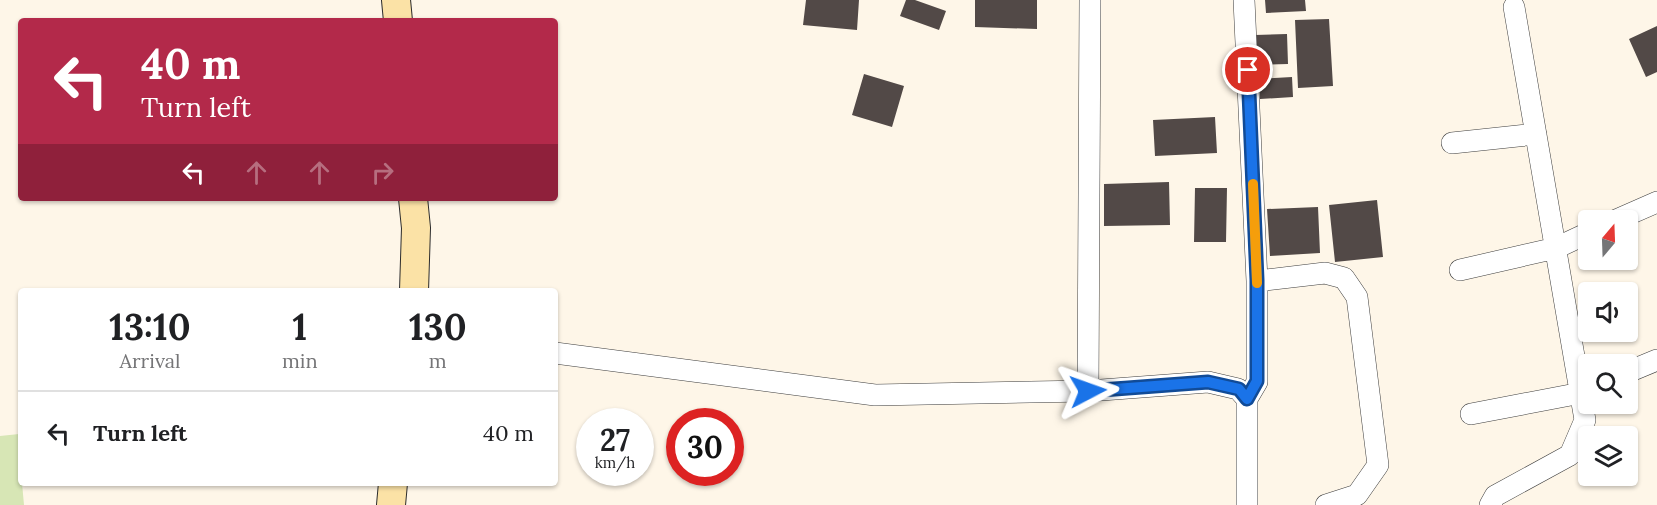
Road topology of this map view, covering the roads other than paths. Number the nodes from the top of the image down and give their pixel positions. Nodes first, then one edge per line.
1 (396, 0) edge
2 (1090, 0) edge
3 (1244, 0) edge
4 (1514, 7) dead end
5 (398, 18) edge
6 (1536, 134) junction
7 (1452, 143) dead end
8 (413, 201) edge
9 (1657, 202) edge
10 (1638, 210) edge
11 (1578, 238) edge
12 (1556, 248) junction
13 (1460, 270) dead end
14 (1257, 280) junction
15 (414, 288) edge
16 (558, 353) edge
17 (1578, 356) edge
18 (1657, 360) edge
19 (1638, 368) edge
20 (1088, 391) junction
21 (1578, 392) edge
22 (1247, 399) junction
23 (1471, 414) dead end
24 (1585, 414) edge
25 (393, 486) edge
26 (391, 505) edge
27 (1247, 505) edge
28 (1326, 505) edge
29 (1490, 505) edge

1 - 5 street
2 - 20 street
3 - 14 street
4 - 6 street
6 - 7 street
6 - 12 street
8 - 15 street
9 - 10 street
11 - 12 street
12 - 13 street
12 - 17 street
14 - 22 street
14 - 28 street
16 - 20 street
18 - 19 street
20 - 22 street
21 - 23 street
22 - 27 street
24 - 29 street
25 - 26 street

